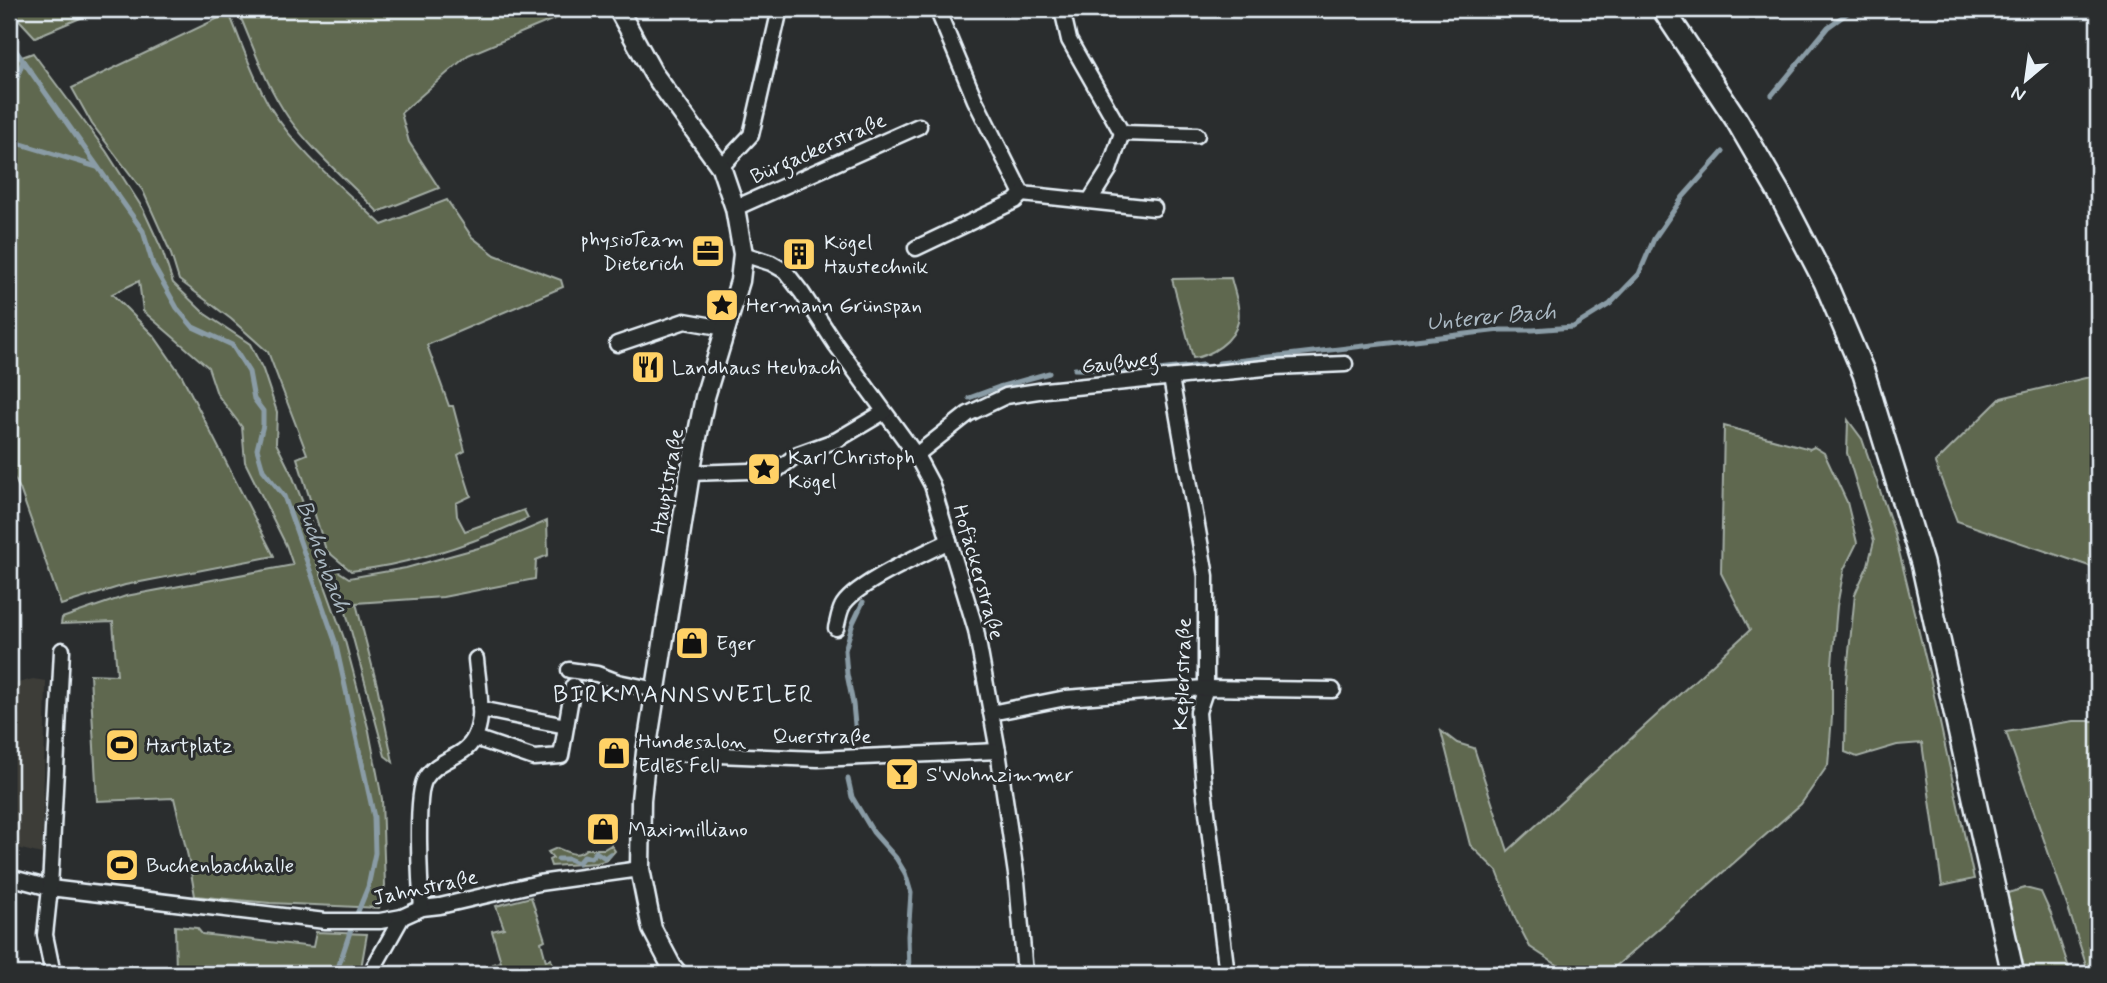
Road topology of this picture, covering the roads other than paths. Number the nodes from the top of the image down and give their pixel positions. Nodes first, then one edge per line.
1 (618, 9) edge
2 (780, 9) edge
3 (937, 9) edge
4 (1062, 9) edge
5 (1663, 9) edge
6 (919, 126) dead end
7 (1122, 133) junction
8 (1197, 135) dead end
9 (721, 167) junction
10 (1022, 194) junction
11 (1090, 200) junction
12 (735, 208) junction
13 (1154, 208) dead end
14 (916, 248) dead end
15 (743, 254) junction
16 (725, 328) junction
17 (617, 344) dead end
18 (1345, 364) dead end
19 (1171, 378) junction
20 (884, 412) junction
21 (916, 454) junction
22 (690, 473) junction
23 (949, 541) junction
24 (836, 628) dead end
25 (62, 650) dead end
26 (476, 659) dead end
27 (569, 670) dead end
28 (573, 686) dead end
29 (1206, 688) junction
30 (656, 690) junction
31 (1334, 690) dead end
32 (480, 709) junction
33 (992, 713) junction
34 (566, 726) junction
35 (475, 738) junction
36 (998, 751) junction
37 (646, 752) junction
38 (640, 869) junction
39 (9, 877) edge
40 (50, 888) junction
41 (422, 908) junction
42 (402, 917) junction
43 (53, 974) edge
44 (370, 974) edge
45 (678, 974) edge
46 (1025, 974) edge
47 (1227, 974) edge
48 (2013, 974) edge

1 - 9 street, Hauptstraße
2 - 9 street
3 - 10 street
4 - 7 street
5 - 48 main road
6 - 12 street, Bürgackerstraße
7 - 8 street
7 - 11 street
9 - 12 street, Hauptstraße
10 - 11 street
10 - 14 street
11 - 13 street
12 - 15 street, Hauptstraße
15 - 16 street, Hauptstraße
15 - 20 street, Hofäckerstraße
16 - 17 street
16 - 22 street, Hauptstraße
18 - 19 street, Gaußweg
19 - 21 street, Gaußweg
19 - 29 street, Keplerstraße
20 - 21 street, Hofäckerstraße
20 - 22 street
21 - 23 street, Hofäckerstraße
22 - 30 street, Hauptstraße
23 - 24 street
23 - 33 street, Hofäckerstraße
25 - 40 street
26 - 32 street
27 - 30 street
28 - 34 street
29 - 31 street
29 - 33 street
29 - 47 street, Keplerstraße
30 - 37 street, Hauptstraße
32 - 34 street
32 - 35 street
33 - 36 street, Hofäckerstraße
34 - 35 street
35 - 41 street
36 - 37 street, Querstraße
36 - 46 street, Hofäckerstraße
37 - 38 street, Hauptstraße
38 - 41 street, Jahnstraße
38 - 45 street, Hauptstraße
39 - 40 street, Jahnstraße
40 - 42 street, Jahnstraße
40 - 43 street
41 - 42 street, Jahnstraße
42 - 44 street

